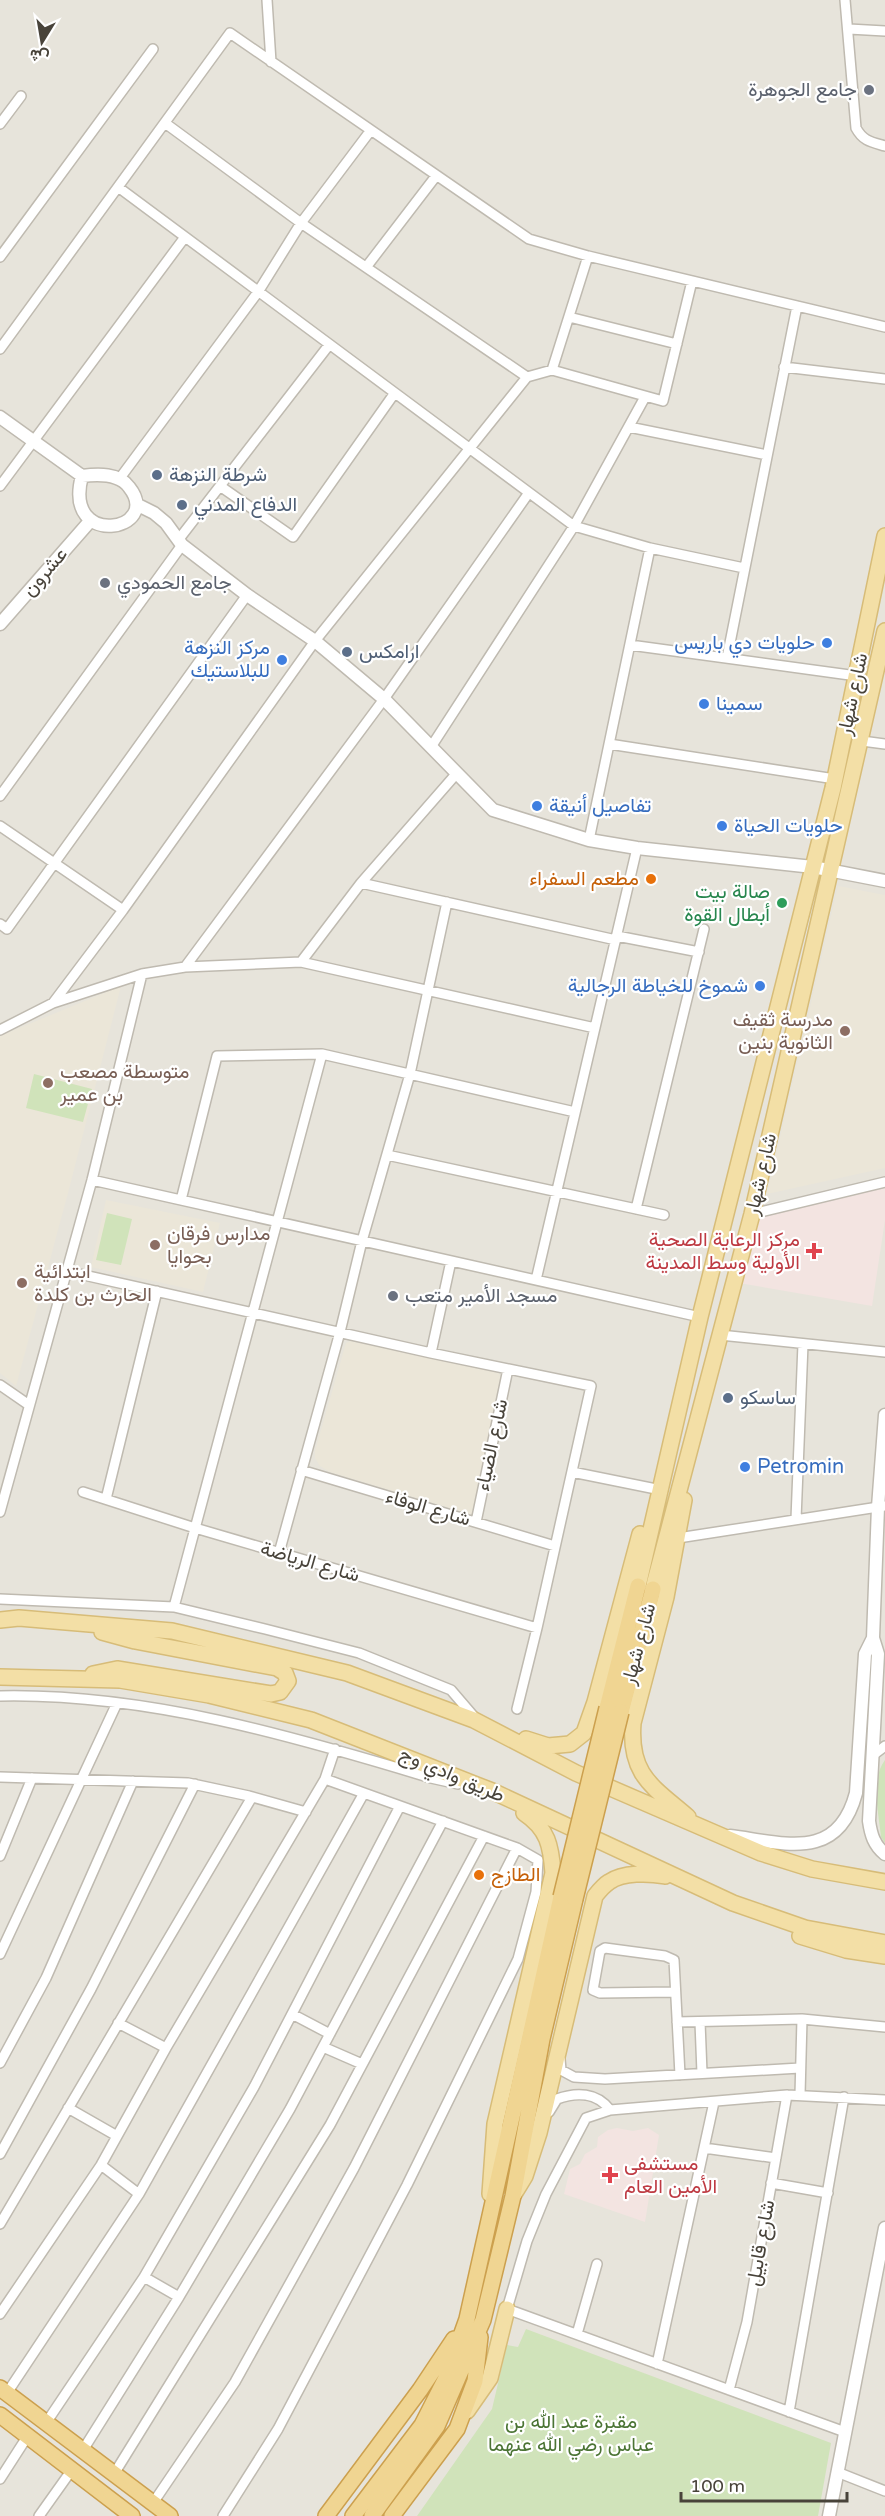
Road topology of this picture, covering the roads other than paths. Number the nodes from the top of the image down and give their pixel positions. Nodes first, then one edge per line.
1 (267, 0) edge
2 (845, 0) edge
3 (849, 29) junction
4 (885, 31) edge
5 (153, 49) dead end
6 (272, 62) junction
7 (21, 96) dead end
8 (165, 123) junction
9 (0, 124) edge
10 (371, 130) junction
11 (885, 146) edge
12 (436, 176) junction
13 (118, 187) junction
14 (301, 223) junction
15 (184, 237) junction
16 (588, 256) junction
17 (0, 257) edge
18 (367, 266) junction
19 (692, 281) junction
20 (258, 291) junction
21 (797, 306) junction
22 (569, 317) junction
23 (885, 327) edge
24 (677, 344) junction
25 (329, 345) junction
26 (0, 349) edge
27 (784, 367) junction
28 (552, 369) junction
29 (527, 377) junction
30 (885, 379) edge
31 (394, 394) junction
32 (645, 397) junction
33 (0, 417) edge
34 (629, 427) junction
35 (34, 440) junction
36 (469, 450) junction
37 (767, 455) junction
38 (82, 476) junction
39 (120, 478) junction
40 (0, 486) edge
41 (220, 486) junction
42 (528, 494) junction
43 (138, 505) junction
44 (91, 520) junction
45 (574, 526) junction
46 (885, 536) edge
47 (180, 542) junction
48 (650, 548) junction
49 (744, 568) junction
50 (247, 595) junction
51 (0, 624) edge
52 (885, 631) edge
53 (315, 641) junction
54 (630, 645) junction
55 (727, 658) junction
56 (857, 676) junction
57 (384, 699) junction
58 (862, 741) junction
59 (609, 744) junction
60 (885, 744) edge
61 (432, 747) junction
62 (457, 773) junction
63 (835, 779) junction
64 (0, 796) edge
65 (0, 826) edge
66 (589, 840) junction
67 (637, 848) junction
68 (55, 863) junction
69 (813, 867) junction
70 (832, 871) junction
71 (885, 881) edge
72 (361, 883) junction
73 (447, 902) junction
74 (123, 910) junction
75 (0, 924) edge
76 (704, 929) dead end
77 (616, 938) junction
78 (699, 952) junction
79 (301, 962) junction
80 (185, 967) junction
81 (142, 974) junction
82 (429, 991) junction
83 (53, 1003) junction
84 (2, 1028) edge
85 (595, 1028) junction
86 (322, 1054) junction
87 (410, 1074) junction
88 (575, 1112) junction
89 (387, 1155) junction
90 (92, 1180) junction
91 (885, 1182) edge
92 (557, 1191) junction
93 (181, 1200) junction
94 (636, 1209) junction
95 (752, 1214) junction
96 (664, 1215) dead end
97 (277, 1222) junction
98 (362, 1241) junction
99 (452, 1261) junction
100 (66, 1271) junction
101 (536, 1280) junction
102 (157, 1291) junction
103 (253, 1312) junction
104 (700, 1317) junction
105 (340, 1332) junction
106 (720, 1335) junction
107 (803, 1344) junction
108 (885, 1352) edge
109 (431, 1353) junction
110 (508, 1369) junction
111 (0, 1385) edge
112 (29, 1405) junction
113 (885, 1414) edge
114 (693, 1434) junction
115 (301, 1470) junction
116 (572, 1472) junction
117 (661, 1490) junction
118 (83, 1492) dead end
119 (106, 1499) junction
120 (882, 1506) edge
121 (0, 1512) edge
122 (796, 1519) junction
123 (476, 1522) junction
124 (195, 1528) junction
125 (678, 1538) junction
126 (555, 1546) junction
127 (279, 1553) junction
128 (645, 1588) junction
129 (0, 1599) edge
130 (174, 1607) junction
131 (0, 1620) edge
132 (63, 1622) junction
133 (537, 1628) junction
134 (879, 1638) edge
135 (0, 1677) edge
136 (69, 1679) junction
137 (0, 1696) edge
138 (117, 1703) junction
139 (517, 1709) dead end
140 (485, 1725) junction
141 (885, 1746) edge
142 (335, 1749) junction
143 (872, 1756) junction
144 (0, 1777) edge
145 (32, 1778) junction
146 (83, 1779) junction
147 (325, 1779) junction
148 (133, 1781) junction
149 (195, 1784) junction
150 (492, 1791) junction
151 (364, 1793) junction
152 (252, 1797) junction
153 (400, 1806) junction
154 (306, 1812) junction
155 (443, 1821) junction
156 (699, 1827) junction
157 (721, 1835) junction
158 (484, 1836) junction
159 (517, 1848) junction
160 (885, 1854) edge
161 (0, 1856) edge
162 (690, 1882) junction
163 (885, 1882) edge
164 (568, 1898) junction
165 (0, 1953) edge
166 (883, 1954) edge
167 (674, 1992) junction
168 (292, 2014) junction
169 (802, 2019) junction
170 (677, 2022) junction
171 (700, 2022) junction
172 (118, 2023) junction
173 (885, 2027) edge
174 (330, 2034) junction
175 (323, 2047) junction
176 (166, 2048) junction
177 (559, 2054) junction
178 (0, 2063) edge
179 (362, 2064) junction
180 (800, 2068) junction
181 (702, 2073) junction
182 (680, 2075) junction
183 (605, 2079) junction
184 (787, 2095) junction
185 (800, 2095) junction
186 (843, 2097) junction
187 (603, 2100) junction
188 (885, 2100) edge
189 (714, 2102) junction
190 (68, 2108) junction
191 (610, 2109) junction
192 (539, 2133) junction
193 (117, 2136) junction
194 (704, 2148) junction
195 (0, 2154) edge
196 (776, 2158) junction
197 (102, 2165) junction
198 (771, 2183) junction
199 (828, 2193) junction
200 (139, 2194) junction
201 (513, 2196) junction
202 (489, 2213) junction
203 (0, 2224) edge
204 (885, 2228) edge
205 (597, 2264) dead end
206 (144, 2277) junction
207 (179, 2297) junction
208 (507, 2309) junction
209 (0, 2314) edge
210 (475, 2319) junction
211 (577, 2334) junction
212 (657, 2364) junction
213 (4, 2390) edge
214 (729, 2390) junction
215 (789, 2412) junction
216 (0, 2415) edge
217 (46, 2423) junction
218 (457, 2429) junction
219 (845, 2432) junction
220 (27, 2437) junction
221 (83, 2450) junction
222 (70, 2471) junction
223 (837, 2472) junction
224 (114, 2474) junction
225 (0, 2479) edge
226 (885, 2490) edge
227 (153, 2503) junction
228 (39, 2516) edge
229 (132, 2516) edge
230 (170, 2516) edge
231 (224, 2516) edge
232 (326, 2516) edge
233 (353, 2516) edge
234 (372, 2516) edge
235 (392, 2516) edge
236 (829, 2516) edge

1 - 6 street
2 - 3 street
3 - 4 street
3 - 11 street
5 - 17 street
6 - 8 street
6 - 10 street
7 - 9 street
8 - 13 street
8 - 14 street
10 - 12 street
10 - 14 street
12 - 16 street
12 - 18 street
13 - 15 street
13 - 26 street
14 - 18 street
14 - 20 street
15 - 20 street
15 - 35 street
16 - 19 street
16 - 22 street
18 - 29 street
19 - 21 street
19 - 24 street
20 - 25 street
20 - 39 street
21 - 23 street
21 - 27 street
22 - 24 street
22 - 28 street
24 - 32 street
25 - 31 street
25 - 41 street
27 - 30 street
27 - 37 street
28 - 29 street
28 - 32 street
29 - 36 street
31 - 36 street
31 - 41 street
32 - 34 street
33 - 35 street
34 - 37 street
34 - 45 street
35 - 38 street
35 - 40 street
36 - 42 street
36 - 53 street
37 - 49 street
38 - 39 street
38 - 44 street
39 - 43 street
41 - 47 street
42 - 45 street
42 - 57 street
43 - 44 street
43 - 47 street
44 - 51 street, عشرون
45 - 48 street
45 - 61 street
46 - 56 main road, شارع شهار
47 - 50 street
47 - 64 street
48 - 49 street
48 - 54 street
49 - 55 street
50 - 53 street
50 - 68 street
52 - 58 main road, شارع شهار
53 - 57 street
53 - 74 street
54 - 55 street
54 - 59 street
55 - 56 street
56 - 63 main road, شارع شهار
57 - 61 street
57 - 80 street
58 - 60 street
58 - 70 main road, شارع شهار
59 - 63 street
59 - 66 street
61 - 62 street
62 - 66 street
62 - 72 street
63 - 69 main road, شارع شهار
65 - 68 street
66 - 67 street
67 - 69 street
67 - 77 street
68 - 74 street
68 - 75 street
69 - 70 street
69 - 104 main road, شارع شهار
70 - 71 street
70 - 95 main road, شارع شهار
72 - 73 street
72 - 79 street
73 - 77 street
73 - 82 street
74 - 83 street
76 - 78 street
77 - 78 street
77 - 85 street
78 - 94 street
79 - 80 street
79 - 82 street
80 - 81 street
81 - 83 street
81 - 90 street
82 - 85 street
82 - 87 street
83 - 84 street
85 - 88 street
86 - 87 street
86 - 93 street
86 - 97 street
87 - 88 street
87 - 89 street
88 - 92 street
89 - 92 street
89 - 98 street
90 - 93 street
90 - 100 street
91 - 95 street
92 - 94 street
92 - 101 street
93 - 97 street
94 - 96 street
95 - 106 main road, شارع شهار
97 - 98 street
97 - 103 street
98 - 99 street
98 - 105 street
99 - 101 street
99 - 109 street
100 - 102 street
100 - 112 street
101 - 104 street
102 - 103 street
102 - 119 street
103 - 105 street
103 - 124 street
104 - 117 main road, شارع شهار
105 - 109 street
105 - 115 street
106 - 107 street
106 - 114 main road, شارع شهار
107 - 108 street
107 - 122 street
109 - 110 street
110 - 116 street
110 - 123 street, شارع الضياء
111 - 112 street
112 - 121 street
113 - 120 street
114 - 125 main road
114 - 128 main road, شارع شهار
115 - 123 street, شارع الوفاء
115 - 127 street
116 - 117 street
116 - 126 street
117 - 128 main road, شارع شهار
117 - 140 main road
118 - 119 street, شارع الرياضة
119 - 124 street, شارع الرياضة
120 - 122 street
120 - 134 street
122 - 125 street
123 - 126 street, شارع الوفاء
124 - 127 street, شارع الرياضة
124 - 130 street
125 - 156 main road
126 - 133 street
127 - 133 street, شارع الرياضة
128 - 164 highway, bridge
129 - 130 street
130 - 140 street
131 - 132 main road
132 - 136 main road
132 - 140 main road
133 - 139 street
134 - 143 street
134 - 157 street
135 - 136 main road, طريق وادي وج
136 - 150 main road, طريق وادي وج
137 - 138 street
138 - 142 street
138 - 146 street
140 - 156 main road
141 - 143 street
142 - 147 street
142 - 150 street
143 - 160 street
144 - 145 street
145 - 146 street
145 - 161 street
146 - 148 street
146 - 165 street
147 - 151 street
147 - 154 street
148 - 149 street
148 - 178 street
149 - 152 street
149 - 195 street
150 - 162 main road, طريق وادي وج
150 - 202 main road
151 - 153 street
151 - 200 street
152 - 154 street
152 - 172 street
153 - 155 street
153 - 168 street
154 - 176 street
155 - 158 street
155 - 174 street
156 - 157 main road
157 - 163 main road
158 - 159 street
158 - 179 street
159 - 227 street
159 - 231 street
162 - 166 main road, طريق وادي وج
162 - 177 main road
164 - 201 highway
164 - 202 highway
167 - 167 street
167 - 170 street
168 - 174 street
168 - 206 street
169 - 171 street
169 - 173 street
169 - 180 street
170 - 171 street
170 - 182 street
171 - 181 street
172 - 176 street
172 - 190 street
174 - 175 street
175 - 179 street
175 - 207 street
176 - 193 street
177 - 183 street
177 - 192 main road
179 - 224 street
180 - 181 street
180 - 185 street
181 - 182 street
182 - 183 street
183 - 187 street
184 - 185 street
184 - 189 street
184 - 196 street, شارع قابيل
185 - 186 street
186 - 188 street
186 - 199 street
187 - 191 street
187 - 192 street
189 - 191 street
189 - 194 street
190 - 193 street
190 - 203 street
191 - 208 street
192 - 201 main road
193 - 197 street
194 - 196 street
194 - 212 street
196 - 198 street, شارع قابيل
197 - 200 street
197 - 209 street
198 - 199 street
198 - 214 street, شارع قابيل
199 - 215 street
200 - 213 street
201 - 210 highway
202 - 210 highway
204 - 219 street
205 - 211 street
206 - 207 street
206 - 217 street
207 - 221 street
208 - 211 street
208 - 218 main road
210 - 218 highway
210 - 232 highway
210 - 233 highway
210 - 234 highway
211 - 212 street
212 - 214 street
213 - 217 highway
214 - 215 street
215 - 219 street
216 - 220 highway
217 - 221 highway
218 - 235 highway
219 - 223 street
220 - 222 highway
220 - 225 street
221 - 224 highway
222 - 228 street
222 - 229 highway
223 - 226 street
223 - 236 street
224 - 227 highway
227 - 230 highway

